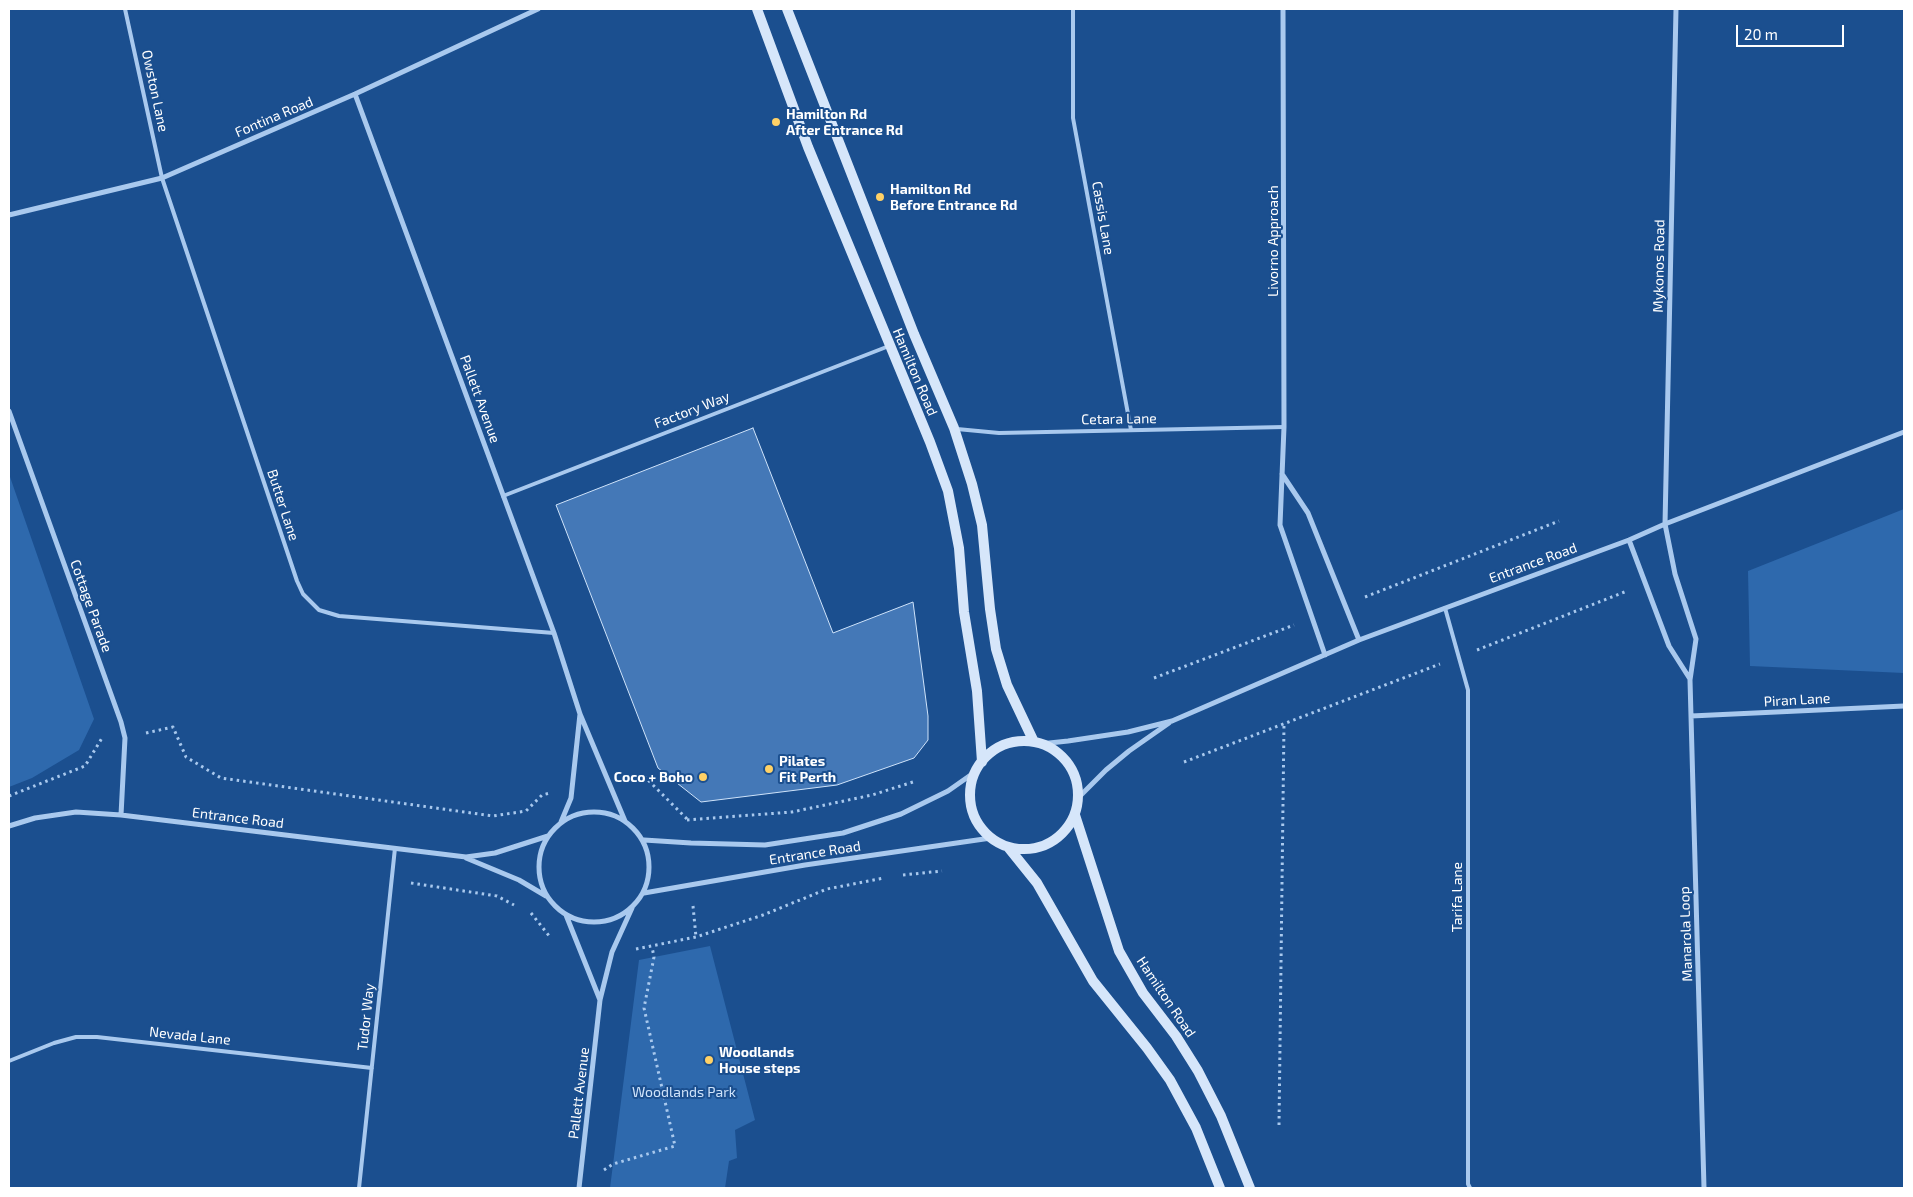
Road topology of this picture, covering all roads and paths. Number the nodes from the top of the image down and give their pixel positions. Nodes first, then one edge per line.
1 (126, 9) edge
2 (538, 9) edge
3 (757, 9) edge
4 (786, 9) edge
5 (1072, 9) edge
6 (1283, 9) edge
7 (1676, 9) edge
8 (355, 94) junction
9 (162, 178) junction
10 (9, 215) edge
11 (889, 346) junction
12 (9, 411) edge
13 (1284, 427) junction
14 (954, 428) junction
15 (1131, 430) junction
16 (1904, 432) edge
17 (1282, 474) junction
18 (503, 496) junction
19 (1665, 524) junction
20 (1629, 540) junction
21 (1646, 584) junction
22 (1445, 608) junction
23 (554, 633) junction
24 (1359, 640) junction
25 (1325, 655) junction
26 (1459, 656) junction
27 (1690, 680) junction
28 (1904, 706) edge
29 (580, 714) junction
30 (1691, 716) junction
31 (1172, 721) junction
32 (1284, 723) junction
33 (125, 738) junction
34 (1038, 743) junction
35 (982, 762) junction
36 (1184, 762) dead end
37 (975, 772) junction
38 (610, 784) junction
39 (572, 785) junction
40 (9, 796) edge
41 (1079, 797) junction
42 (121, 814) junction
43 (1075, 815) junction
44 (687, 818) dead end
45 (625, 820) junction
46 (561, 822) junction
47 (9, 826) edge
48 (548, 836) junction
49 (990, 838) junction
50 (644, 840) junction
51 (1008, 847) junction
52 (395, 848) junction
53 (466, 858) junction
54 (644, 893) junction
55 (548, 897) junction
56 (633, 907) junction
57 (566, 915) junction
58 (652, 947) dead end
59 (600, 1000) junction
60 (9, 1061) edge
61 (372, 1068) junction
62 (1279, 1125) dead end
63 (603, 1175) dead end
64 (359, 1188) edge
65 (579, 1188) edge
66 (1220, 1188) edge
67 (1250, 1188) edge
68 (1470, 1188) edge
69 (1704, 1188) edge

1 - 9 lane, Owston Lane
2 - 8 street, Fontina Road
3 - 11 main road, Hamilton Road
4 - 14 main road, Hamilton Road
5 - 15 lane, Cassis Lane
6 - 13 street, Livorno Approach
7 - 19 street, Mykonos Road
8 - 9 street, Fontina Road
8 - 18 street, Pallett Avenue
9 - 10 street, Fontina Road
9 - 23 lane, Butter Lane
11 - 18 lane, Factory Way
11 - 35 main road, Hamilton Road
12 - 33 street, Cottage Parade
13 - 15 lane, Cetara Lane
13 - 17 street, Livorno Approach
14 - 15 lane, Cetara Lane
14 - 34 main road, Hamilton Road
16 - 19 street, Entrance Road
17 - 24 street
17 - 25 street, Livorno Approach
18 - 23 street, Pallett Avenue
19 - 20 street, Entrance Road
19 - 27 street, Manarola Loop
20 - 21 street
20 - 22 street, Entrance Road
21 - 26 path
21 - 27 street
22 - 24 street, Entrance Road
22 - 26 lane, Tarifa Lane
23 - 29 street, Pallett Avenue
24 - 25 street, Entrance Road
25 - 31 street, Entrance Road
26 - 32 path
26 - 68 lane, Tarifa Lane
27 - 30 street, Manarola Loop
28 - 30 street, Piran Lane
29 - 38 street, Pallett Avenue
29 - 39 street, Pallett Avenue
30 - 69 street, Manarola Loop
31 - 34 street, Entrance Road
31 - 41 street, Entrance Road
32 - 36 path
32 - 62 path
33 - 39 path
33 - 40 path
33 - 42 street, Cottage Parade
34 - 35 main road
34 - 41 main road
35 - 37 main road
37 - 49 main road
37 - 50 street, Entrance Road
38 - 44 path
38 - 45 street, Pallett Avenue
39 - 46 street, Pallett Avenue
41 - 43 main road
42 - 47 street, Entrance Road
42 - 52 street, Entrance Road
43 - 51 main road
43 - 67 main road, Hamilton Road
45 - 46 street
45 - 50 street
46 - 48 street
48 - 53 street, Entrance Road
48 - 55 street
49 - 51 main road
49 - 54 street, Entrance Road
50 - 54 street
51 - 66 main road
52 - 53 street, Entrance Road
52 - 61 lane, Tudor Way
53 - 55 street, Entrance Road
54 - 56 street
55 - 57 street
56 - 57 street
56 - 59 street, Pallett Avenue
57 - 59 street, Pallett Avenue
58 - 63 path
59 - 65 street, Pallett Avenue
60 - 61 lane, Nevada Lane
61 - 64 lane, Tudor Way

